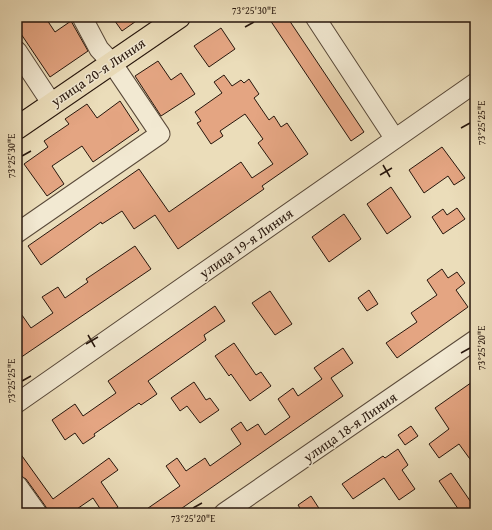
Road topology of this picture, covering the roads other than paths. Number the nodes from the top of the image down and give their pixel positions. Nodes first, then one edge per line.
1 (82, 17) edge
2 (179, 17) edge
3 (316, 17) edge
4 (17, 51) edge
5 (112, 63) junction
6 (475, 83) edge
7 (52, 104) junction
8 (17, 128) edge
9 (394, 139) junction
10 (17, 233) edge
11 (475, 340) edge
12 (17, 403) edge
13 (17, 485) edge
14 (37, 513) edge
15 (224, 513) edge

1 - 5 street
2 - 5 main road, улица 20-я Линия
3 - 9 street
4 - 7 street
5 - 7 main road, улица 20-я Линия
5 - 10 street
6 - 9 street, улица 19-я Линия
7 - 8 main road, улица 20-я Линия
9 - 12 street, улица 19-я Линия
11 - 15 street, улица 18-я Линия
13 - 14 street

